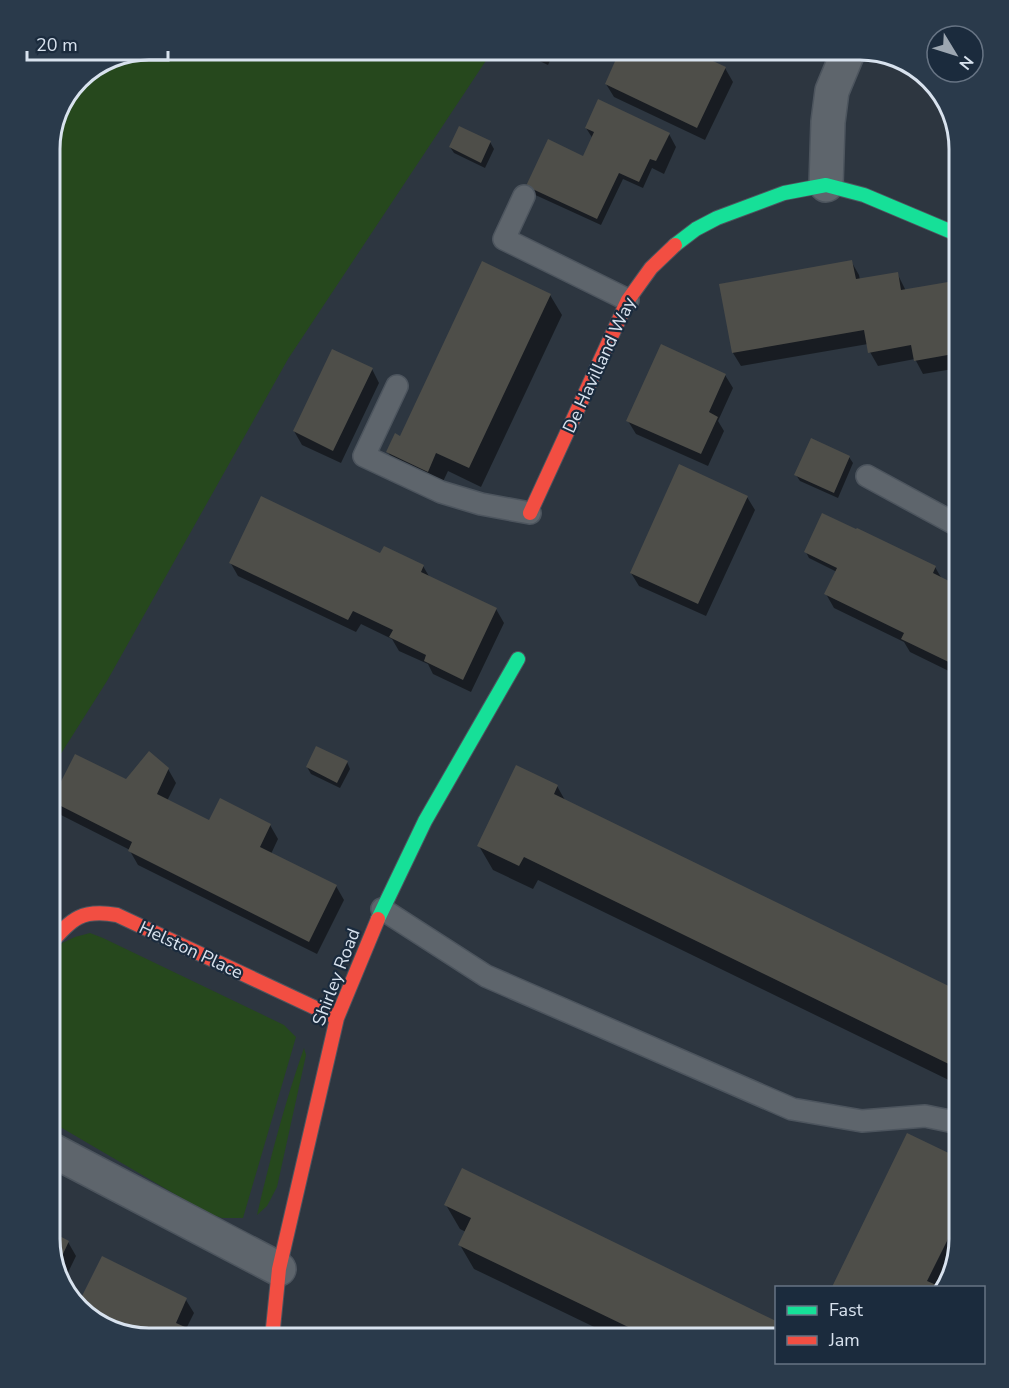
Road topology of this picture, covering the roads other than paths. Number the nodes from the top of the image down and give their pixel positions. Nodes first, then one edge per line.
1 (845, 60) edge
2 (826, 185) junction
3 (524, 196) dead end
4 (949, 231) edge
5 (628, 300) junction
6 (397, 386) dead end
7 (867, 476) dead end
8 (530, 513) joint
9 (949, 520) edge
10 (518, 659) dead end
11 (382, 909) junction
12 (60, 932) edge
13 (337, 1018) junction
14 (949, 1121) edge
15 (60, 1154) edge
16 (279, 1269) junction
17 (273, 1328) edge

1 - 2 street
2 - 4 street, De Havilland Way
2 - 5 street, De Havilland Way
3 - 5 lane
5 - 8 street, De Havilland Way
6 - 8 lane
7 - 9 lane
10 - 11 street, Shirley Road
11 - 13 street, Shirley Road
11 - 14 lane
12 - 13 street, Helston Place
13 - 16 street, Shirley Road
15 - 16 street
16 - 17 street, Shirley Road

